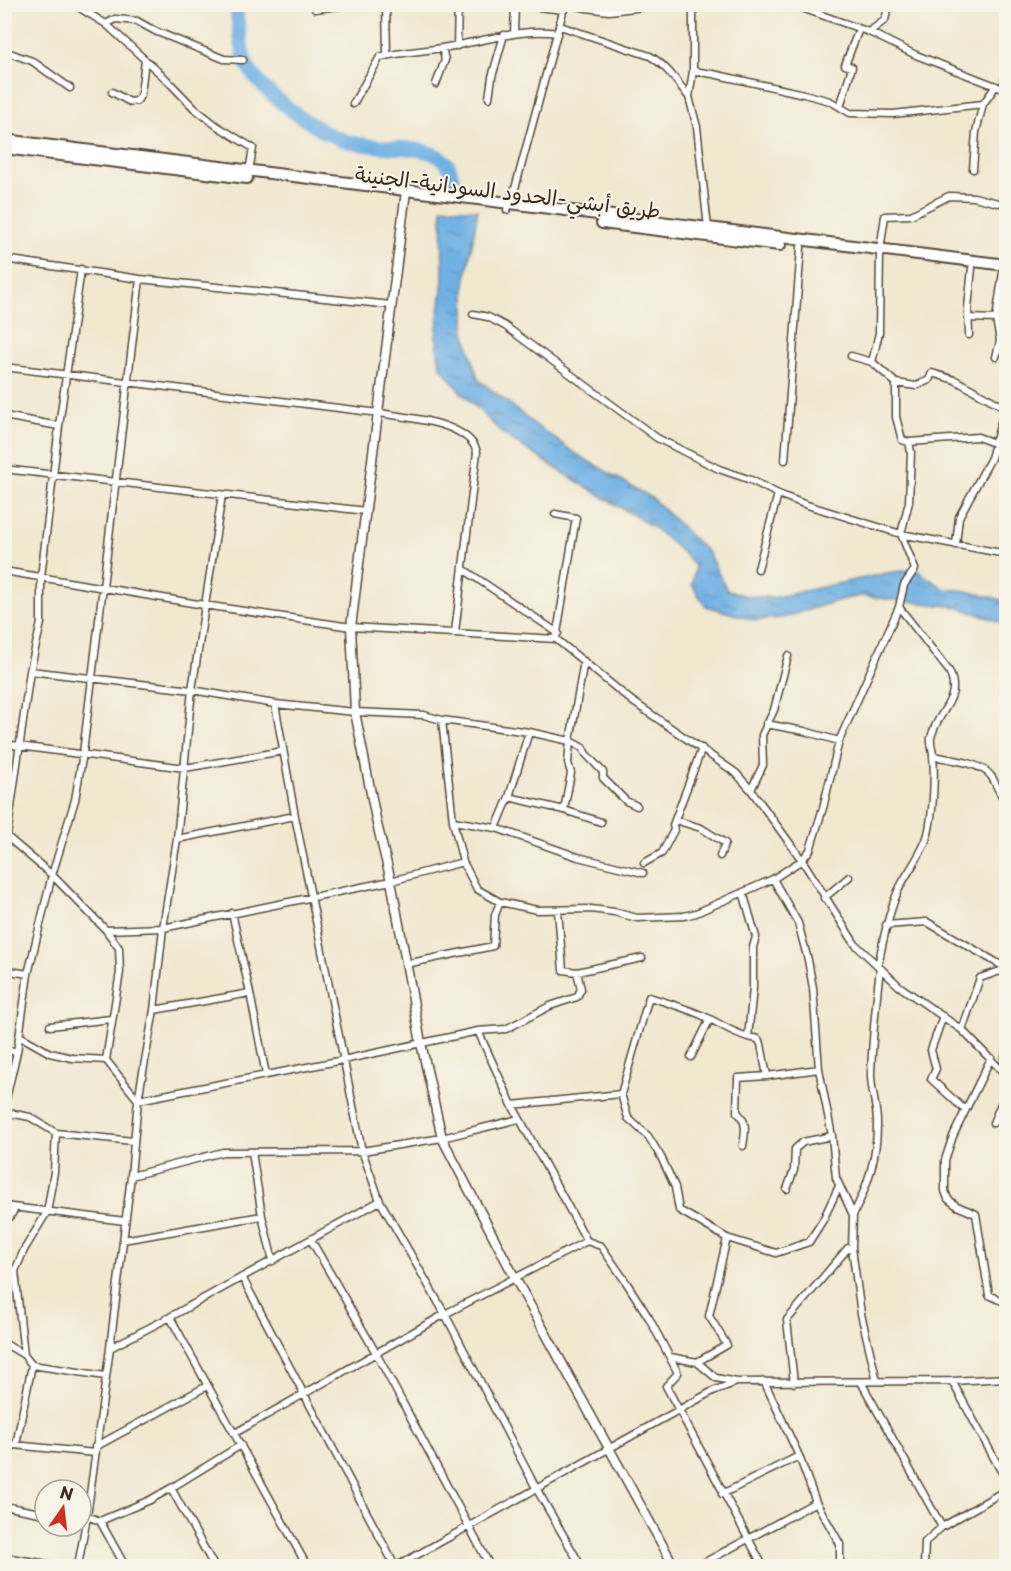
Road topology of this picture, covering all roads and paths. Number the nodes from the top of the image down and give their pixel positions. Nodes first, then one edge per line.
1 (73, 4) edge
2 (353, 4) edge
3 (363, 4) edge
4 (458, 4) edge
5 (669, 4) edge
6 (693, 4) edge
7 (777, 4) edge
8 (908, 4) edge
9 (514, 5) edge
10 (386, 6) edge
11 (566, 6) edge
12 (590, 6) edge
13 (888, 6) edge
14 (315, 9) dead end
15 (106, 24) junction
16 (559, 29) junction
17 (860, 29) junction
18 (869, 32) junction
19 (514, 33) junction
20 (504, 35) junction
21 (457, 46) junction
22 (442, 48) junction
23 (4, 51) edge
24 (387, 56) junction
25 (145, 60) junction
26 (243, 60) dead end
27 (693, 72) junction
28 (1006, 75) edge
29 (436, 84) dead end
30 (70, 88) dead end
31 (1002, 88) edge
32 (112, 92) dead end
33 (489, 98) dead end
34 (689, 98) junction
35 (983, 104) junction
36 (354, 105) dead end
37 (840, 107) junction
38 (4, 140) edge
39 (4, 148) edge
40 (171, 165) junction
41 (973, 169) dead end
42 (249, 171) junction
43 (406, 194) junction
44 (998, 203) dead end
45 (508, 206) junction
46 (564, 214) junction
47 (708, 228) junction
48 (801, 248) junction
49 (880, 253) junction
50 (4, 259) edge
51 (972, 268) junction
52 (81, 269) junction
53 (1005, 270) edge
54 (140, 279) junction
55 (391, 305) junction
56 (473, 314) dead end
57 (968, 318) junction
58 (996, 319) junction
59 (969, 335) dead end
60 (851, 356) dead end
61 (996, 357) dead end
62 (872, 362) junction
63 (4, 367) edge
64 (66, 374) junction
65 (129, 381) junction
66 (896, 383) junction
67 (1006, 408) edge
68 (379, 413) junction
69 (4, 416) edge
70 (59, 426) junction
71 (909, 442) junction
72 (994, 443) junction
73 (785, 460) dead end
74 (4, 469) edge
75 (54, 474) junction
76 (117, 481) junction
77 (778, 494) junction
78 (222, 495) junction
79 (366, 511) junction
80 (555, 514) dead end
81 (901, 534) junction
82 (956, 545) junction
83 (1006, 554) edge
84 (463, 569) junction
85 (758, 569) dead end
86 (4, 571) edge
87 (41, 577) junction
88 (104, 587) junction
89 (204, 605) junction
90 (899, 607) junction
91 (351, 627) junction
92 (455, 632) junction
93 (557, 636) junction
94 (788, 656) dead end
95 (584, 661) junction
96 (30, 671) junction
97 (93, 678) junction
98 (192, 690) junction
99 (275, 704) junction
100 (355, 711) junction
101 (442, 720) junction
102 (766, 724) junction
103 (529, 732) junction
104 (570, 741) junction
105 (839, 741) junction
106 (4, 744) edge
107 (20, 746) junction
108 (702, 748) junction
109 (283, 751) junction
110 (83, 753) junction
111 (933, 756) junction
112 (185, 768) junction
113 (752, 790) junction
114 (508, 797) junction
115 (1006, 800) edge
116 (637, 806) dead end
117 (564, 810) junction
118 (295, 816) junction
119 (675, 820) junction
120 (453, 821) junction
121 (601, 822) dead end
122 (496, 828) junction
123 (6, 835) edge
124 (177, 839) junction
125 (720, 856) dead end
126 (802, 860) junction
127 (463, 862) junction
128 (644, 863) dead end
129 (643, 873) dead end
130 (52, 875) junction
131 (849, 877) dead end
132 (773, 879) junction
133 (391, 881) junction
134 (743, 892) junction
135 (310, 897) junction
136 (824, 898) junction
137 (500, 902) junction
138 (558, 911) junction
139 (232, 913) junction
140 (886, 925) junction
141 (163, 928) junction
142 (106, 930) junction
143 (642, 958) dead end
144 (406, 963) junction
145 (879, 967) junction
146 (1006, 968) edge
147 (4, 970) edge
148 (577, 972) junction
149 (28, 974) junction
150 (250, 993) junction
151 (154, 1010) junction
152 (943, 1016) junction
153 (111, 1019) junction
154 (710, 1019) junction
155 (50, 1026) dead end
156 (962, 1030) junction
157 (478, 1031) junction
158 (20, 1036) junction
159 (748, 1037) junction
160 (421, 1043) junction
161 (4, 1049) edge
162 (17, 1052) junction
163 (1006, 1052) edge
164 (691, 1056) dead end
165 (991, 1058) junction
166 (106, 1060) junction
167 (343, 1060) junction
168 (819, 1069) junction
169 (1005, 1073) edge
170 (266, 1075) junction
171 (766, 1077) junction
172 (1006, 1092) edge
173 (621, 1094) junction
174 (138, 1100) junction
175 (512, 1105) junction
176 (4, 1107) edge
177 (965, 1110) junction
178 (4, 1112) edge
179 (519, 1119) junction
180 (993, 1123) dead end
181 (56, 1133) junction
182 (832, 1136) junction
183 (442, 1138) junction
184 (134, 1141) junction
185 (743, 1146) dead end
186 (362, 1151) junction
187 (252, 1152) junction
188 (131, 1176) junction
189 (839, 1186) junction
190 (787, 1189) dead end
191 (380, 1201) junction
192 (4, 1206) edge
193 (15, 1208) junction
194 (47, 1212) junction
195 (853, 1215) junction
196 (262, 1216) junction
197 (4, 1221) edge
198 (125, 1221) junction
199 (727, 1238) junction
200 (123, 1240) junction
201 (311, 1240) junction
202 (587, 1240) junction
203 (852, 1248) junction
204 (273, 1261) junction
205 (242, 1277) junction
206 (515, 1278) junction
207 (1006, 1303) edge
208 (445, 1314) junction
209 (171, 1317) junction
210 (4, 1343) edge
211 (110, 1348) junction
212 (376, 1353) junction
213 (24, 1355) junction
214 (670, 1357) junction
215 (697, 1362) junction
216 (32, 1365) junction
217 (105, 1376) junction
218 (1006, 1378) edge
219 (764, 1381) junction
220 (952, 1381) junction
221 (737, 1382) junction
222 (861, 1382) junction
223 (877, 1382) junction
224 (794, 1383) junction
225 (207, 1386) junction
226 (303, 1395) junction
227 (681, 1410) junction
228 (235, 1433) junction
229 (4, 1444) edge
230 (16, 1445) junction
231 (241, 1445) junction
232 (609, 1448) junction
233 (95, 1450) junction
234 (799, 1456) junction
235 (90, 1478) edge
236 (1006, 1480) edge
237 (171, 1488) junction
238 (536, 1488) junction
239 (1006, 1490) edge
240 (722, 1494) junction
241 (816, 1502) junction
242 (4, 1506) edge
243 (33, 1512) edge
244 (93, 1519) edge
245 (100, 1521) junction
246 (469, 1526) junction
247 (942, 1527) junction
248 (81, 1538) edge
249 (748, 1540) junction
250 (4, 1557) edge
251 (60, 1566) edge
252 (78, 1566) edge
253 (125, 1566) edge
254 (214, 1566) edge
255 (307, 1566) edge
256 (396, 1566) edge
257 (490, 1566) edge
258 (581, 1566) edge
259 (674, 1566) edge
260 (698, 1566) edge
261 (763, 1566) edge
262 (840, 1566) edge
263 (924, 1566) edge

1 - 15 street
2 - 14 street
3 - 10 street
4 - 21 street
5 - 12 street
6 - 27 street
7 - 17 street
8 - 13 street
9 - 11 street
9 - 19 street
10 - 24 street
11 - 12 street
11 - 16 street
13 - 18 street
15 - 25 street
15 - 26 street
16 - 19 street
16 - 34 street
16 - 45 street
17 - 18 street
17 - 37 street
18 - 31 street
19 - 20 street
20 - 21 street
20 - 33 street
21 - 22 street
22 - 24 street
22 - 29 street
23 - 30 street
24 - 36 street
25 - 32 street
25 - 42 street
27 - 34 street
27 - 37 street
28 - 31 street
31 - 35 street
34 - 47 street
35 - 37 street
35 - 41 street
38 - 40 highway
39 - 40 highway, طريق أبشي-الحدود السودانية-الجنينة
40 - 42 highway
40 - 43 highway, طريق أبشي-الحدود السودانية-الجنينة
42 - 43 highway
43 - 45 highway, طريق أبشي-الحدود السودانية-الجنينة
43 - 55 street
44 - 49 street
45 - 46 highway, طريق أبشي-الحدود السودانية-الجنينة
46 - 47 highway
46 - 48 highway, طريق أبشي-الحدود السودانية-الجنينة
47 - 49 highway
48 - 49 highway, طريق أبشي-الحدود السودانية-الجنينة
48 - 73 street
49 - 51 highway, طريق أبشي-الحدود السودانية-الجنينة
49 - 53 highway
49 - 62 street
50 - 52 street
51 - 53 highway, طريق أبشي-الحدود السودانية-الجنينة
51 - 57 street
52 - 54 street
52 - 64 street
53 - 58 street
54 - 55 street
54 - 65 street
55 - 68 street
56 - 77 street
57 - 58 street
57 - 59 street
58 - 61 street
60 - 62 street
62 - 66 street
63 - 64 street
64 - 65 street
64 - 70 street
65 - 68 street
65 - 76 street
66 - 67 street
66 - 71 street
67 - 72 street
68 - 79 street
68 - 84 street
69 - 70 street
70 - 75 street
71 - 72 street
71 - 81 street
72 - 82 street
74 - 75 street
75 - 76 street
75 - 87 street
76 - 78 street
76 - 88 street
77 - 81 street
77 - 85 street
78 - 79 street
78 - 89 street
79 - 91 street
80 - 93 street
81 - 82 street
81 - 90 street
82 - 83 street
84 - 92 street
84 - 93 street
86 - 87 street
87 - 88 street
87 - 96 street
88 - 89 street
88 - 97 street
89 - 91 street
89 - 98 street
90 - 105 street
90 - 111 street
91 - 92 street
91 - 100 street
92 - 93 street
93 - 95 street
94 - 102 street
95 - 104 street
95 - 108 street
96 - 97 street
96 - 107 street
97 - 98 street
97 - 110 street
98 - 99 street
98 - 112 street
99 - 100 street
99 - 109 street
100 - 101 street
100 - 133 street
101 - 103 street
101 - 120 street
102 - 105 street
102 - 113 street
103 - 104 street
103 - 114 street
104 - 116 street
104 - 117 street
105 - 126 street
106 - 107 street
107 - 110 street
107 - 123 street
108 - 113 street
108 - 119 street
109 - 112 street
109 - 118 street
110 - 112 street
110 - 130 street
111 - 115 street
111 - 140 street
112 - 124 street
113 - 126 street
114 - 117 street
114 - 122 street
117 - 121 street
118 - 124 street
118 - 135 street
119 - 125 street
119 - 128 street
120 - 122 street
120 - 127 street
122 - 129 street
123 - 130 street
124 - 141 street
126 - 132 street
126 - 136 street
127 - 133 street
127 - 137 street
130 - 142 street
130 - 149 street
131 - 136 street
132 - 134 street
132 - 168 street
133 - 135 street
133 - 144 street
134 - 138 street
134 - 159 street
135 - 139 street
135 - 167 street
136 - 145 street
137 - 138 street
137 - 144 street
138 - 148 street
139 - 141 street
139 - 150 street
140 - 145 street
140 - 146 street
141 - 142 street
141 - 151 street
142 - 153 street
143 - 148 street
144 - 160 street
145 - 152 street
145 - 195 street
146 - 156 street
147 - 149 street
148 - 157 street
149 - 158 street
150 - 151 street
150 - 170 street
151 - 174 street
152 - 156 street
152 - 177 street
153 - 155 street
153 - 166 street
154 - 159 street
154 - 164 street
154 - 173 street
156 - 165 street
157 - 160 street
157 - 175 street
158 - 162 street
158 - 166 street
159 - 171 street
160 - 167 street
160 - 183 street
161 - 162 street
162 - 176 street
163 - 169 street
165 - 169 street
165 - 177 street
166 - 174 street
167 - 170 street
167 - 186 street
168 - 171 street
168 - 182 street
170 - 174 street
171 - 185 street
172 - 180 street
173 - 175 street
173 - 199 street
174 - 184 street
175 - 179 street
177 - 207 street
178 - 181 street
179 - 183 street
179 - 202 street
181 - 184 street
181 - 194 street
182 - 189 street
182 - 190 street
183 - 186 street
183 - 206 street
184 - 188 street
186 - 187 street
186 - 191 street
187 - 188 street
187 - 196 street
188 - 198 street
189 - 195 street
189 - 199 street
191 - 201 street
191 - 208 street
192 - 193 street
193 - 194 street
193 - 197 street
194 - 198 street
194 - 213 street
195 - 203 street
196 - 200 street
196 - 204 street
198 - 200 street
199 - 215 street
200 - 211 street
201 - 204 street
201 - 212 street
202 - 206 street
202 - 214 street
203 - 223 street
203 - 224 street
204 - 205 street
205 - 209 street
205 - 226 street
206 - 208 street
206 - 232 street
208 - 212 street
208 - 238 street
209 - 211 street
209 - 225 street
210 - 213 street
211 - 217 street
212 - 226 street
212 - 246 street
213 - 216 street
214 - 215 street
214 - 227 street
215 - 221 street
216 - 217 street
216 - 230 street
217 - 233 street
218 - 220 street
219 - 221 street
219 - 224 street
219 - 234 street
220 - 223 street
220 - 236 street
221 - 227 street
222 - 223 street
222 - 224 street
222 - 247 street
225 - 228 street
225 - 233 street
226 - 228 street
226 - 256 street
227 - 232 street
227 - 240 street
228 - 231 street
229 - 230 street
230 - 233 street
231 - 237 street
231 - 255 street
232 - 238 street
232 - 259 street
233 - 235 street
234 - 240 street
234 - 241 street
237 - 245 street
237 - 254 street
238 - 246 street
238 - 258 street
239 - 247 street
240 - 249 street
241 - 249 street
241 - 262 street
242 - 243 street
244 - 245 street
245 - 253 street
246 - 256 street
246 - 257 street
247 - 263 street
248 - 252 street
249 - 260 street
249 - 261 street
250 - 251 street

